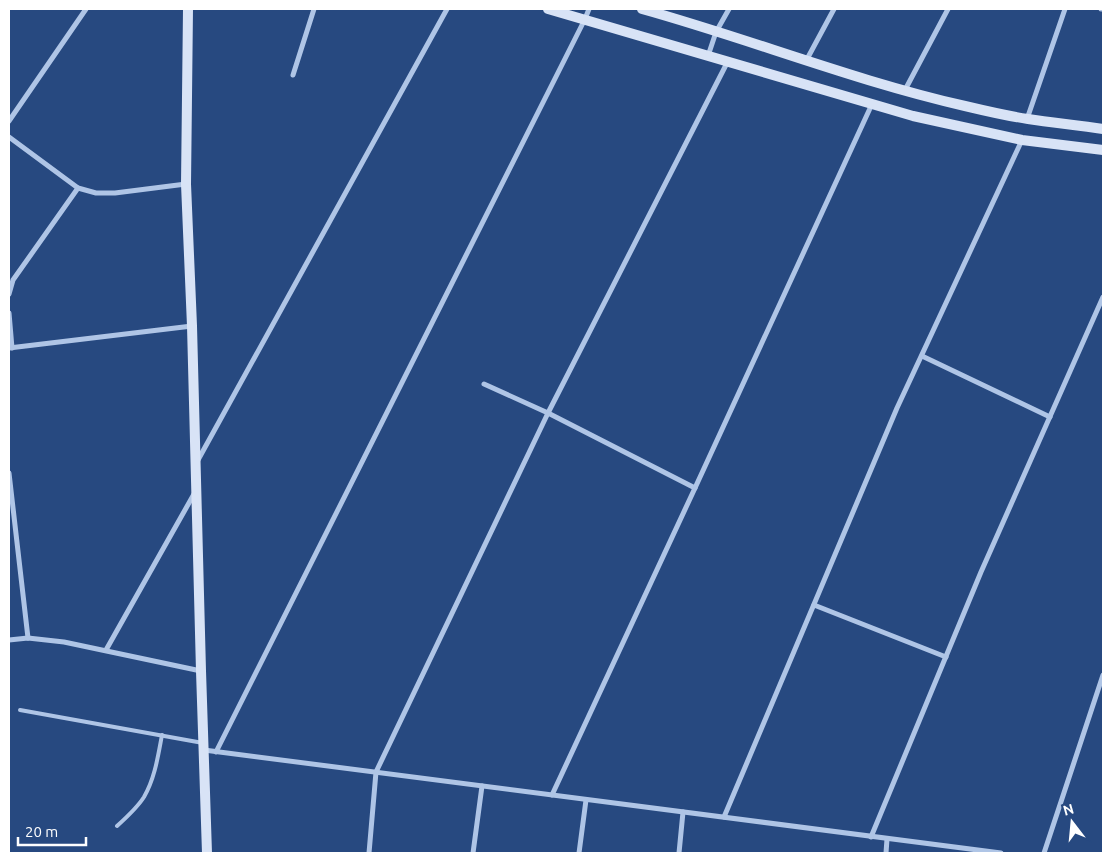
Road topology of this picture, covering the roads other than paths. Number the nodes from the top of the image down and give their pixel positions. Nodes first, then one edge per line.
1 (86, 9) edge
2 (188, 9) edge
3 (314, 9) edge
4 (447, 9) edge
5 (548, 9) edge
6 (589, 9) edge
7 (642, 9) edge
8 (729, 9) edge
9 (834, 9) edge
10 (948, 9) edge
11 (1065, 9) edge
12 (585, 20) junction
13 (716, 32) junction
14 (708, 56) junction
15 (728, 61) junction
16 (806, 61) junction
17 (293, 75) dead end
18 (905, 91) junction
19 (872, 104) junction
20 (1027, 119) junction
21 (9, 121) edge
22 (1103, 128) edge
23 (9, 137) edge
24 (1022, 140) junction
25 (1103, 150) edge
26 (186, 184) junction
27 (78, 188) junction
28 (9, 294) edge
29 (1103, 297) edge
30 (9, 313) edge
31 (192, 326) junction
32 (10, 348) edge
33 (922, 356) junction
34 (484, 384) dead end
35 (548, 413) junction
36 (1050, 417) junction
37 (196, 465) junction
38 (9, 472) edge
39 (695, 488) junction
40 (196, 490) junction
41 (814, 605) junction
42 (28, 638) junction
43 (9, 640) edge
44 (106, 650) junction
45 (946, 657) junction
46 (200, 671) junction
47 (1103, 675) edge
48 (20, 710) dead end
49 (162, 735) junction
50 (203, 746) junction
51 (216, 752) junction
52 (376, 772) junction
53 (482, 786) junction
54 (552, 795) junction
55 (586, 800) junction
56 (683, 812) junction
57 (724, 817) junction
58 (117, 826) dead end
59 (870, 836) junction
60 (887, 839) junction
61 (207, 853) edge
62 (369, 853) edge
63 (472, 853) edge
64 (579, 853) edge
65 (680, 853) edge
66 (886, 853) edge
67 (1001, 853) edge
68 (1044, 853) edge

1 - 21 street
2 - 26 main road
3 - 17 street
4 - 37 street
5 - 12 main road
6 - 12 street
7 - 13 main road
8 - 13 street
9 - 16 street
10 - 18 street
11 - 20 street
12 - 14 main road
12 - 51 street
13 - 14 street
13 - 16 main road
14 - 15 main road
15 - 19 main road
15 - 35 street
16 - 18 main road
18 - 20 main road
19 - 24 main road
19 - 39 street
20 - 22 main road
23 - 27 street
24 - 25 main road
24 - 33 street
26 - 27 street
26 - 31 main road
27 - 28 street
29 - 36 street
30 - 32 street
31 - 32 street
31 - 37 main road
33 - 36 street
33 - 41 street
34 - 35 street
35 - 39 street
35 - 52 street
36 - 45 street
37 - 40 main road
38 - 42 street
39 - 54 street
40 - 44 street
40 - 46 main road
41 - 45 street
41 - 57 street
42 - 43 street
42 - 44 street
44 - 46 street
45 - 59 street
46 - 50 main road
47 - 68 street
48 - 49 lane
49 - 50 lane
49 - 58 lane
50 - 51 street
50 - 61 main road
51 - 52 street
52 - 53 street
52 - 62 street
53 - 54 street
53 - 63 street
54 - 55 street
55 - 56 street
55 - 64 street
56 - 57 street
56 - 65 street
57 - 59 street
59 - 60 street
60 - 66 street
60 - 67 street

